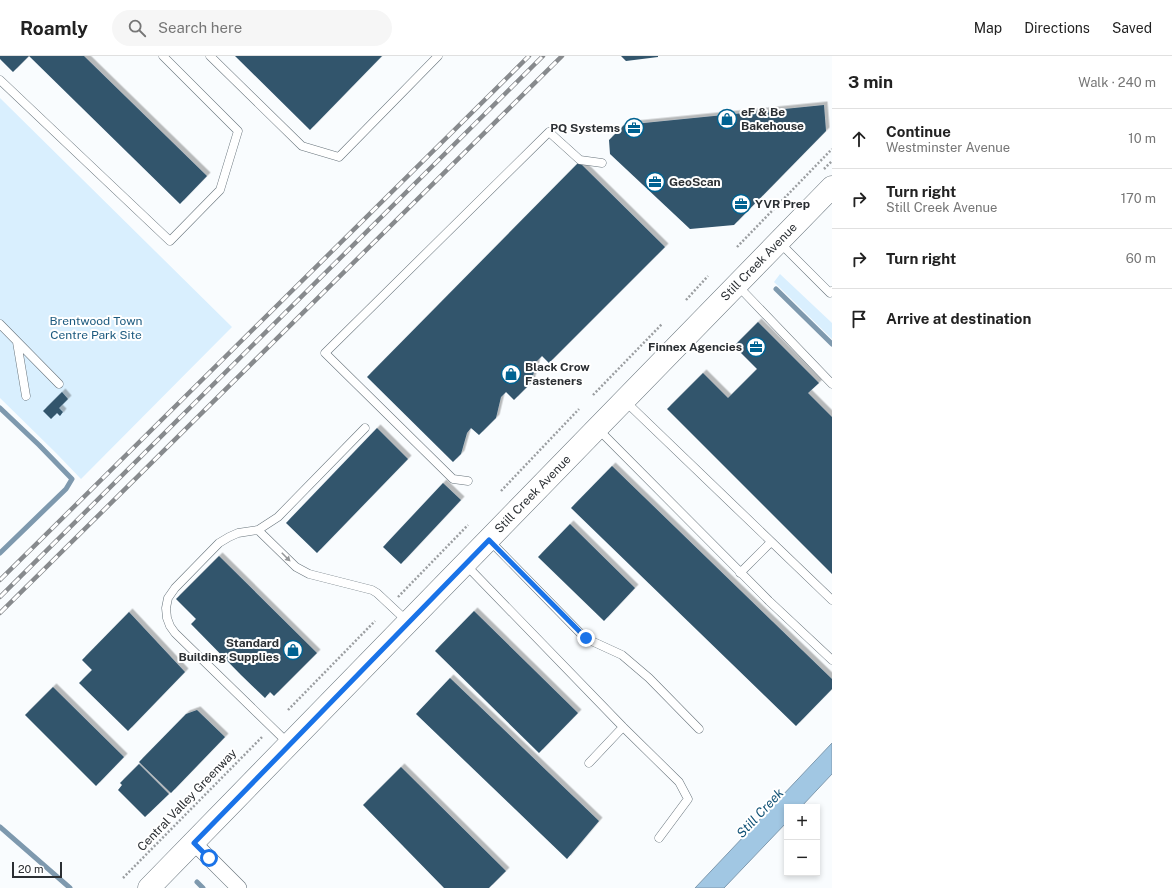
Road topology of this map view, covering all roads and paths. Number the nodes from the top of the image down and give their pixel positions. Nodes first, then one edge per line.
1 (163, 56) edge
2 (210, 56) edge
3 (438, 56) edge
4 (0, 80) edge
5 (832, 149) edge
6 (602, 163) dead end
7 (832, 187) edge
8 (779, 241) junction
9 (737, 247) dead end
10 (708, 276) dead end
11 (737, 284) junction
12 (831, 293) edge
13 (686, 300) dead end
14 (0, 324) edge
15 (662, 324) dead end
16 (17, 342) junction
17 (59, 384) dead end
18 (832, 384) edge
19 (26, 396) dead end
20 (592, 396) dead end
21 (624, 400) junction
22 (580, 409) dead end
23 (365, 428) dead end
24 (597, 428) junction
25 (468, 481) dead end
26 (501, 491) dead end
27 (468, 524) dead end
28 (258, 530) junction
29 (489, 540) junction
30 (771, 542) junction
31 (464, 564) junction
32 (740, 572) junction
33 (398, 597) dead end
34 (832, 600) edge
35 (375, 621) dead end
36 (408, 622) junction
37 (832, 660) edge
38 (288, 710) dead end
39 (623, 727) junction
40 (699, 729) dead end
41 (263, 735) dead end
42 (289, 745) junction
43 (589, 763) dead end
44 (659, 838) dead end
45 (194, 843) junction
46 (123, 878) dead end
47 (149, 888) edge
48 (239, 888) edge

1 - 4 lane
2 - 3 lane
5 - 9 path
6 - 25 lane
7 - 8 street, Still Creek Avenue
8 - 11 street, Still Creek Avenue
8 - 12 lane
10 - 13 path
11 - 18 lane
11 - 21 street, Still Creek Avenue
14 - 16 lane
15 - 20 path
16 - 17 lane
16 - 19 lane
21 - 24 street, Still Creek Avenue
21 - 30 lane
22 - 26 path
23 - 28 lane
24 - 29 street, Still Creek Avenue
24 - 32 lane
27 - 33 path
28 -> 36 lane
28 - 42 lane
29 - 31 street, Still Creek Avenue
29 - 40 lane
30 - 32 lane
30 - 34 lane
31 - 36 street, Still Creek Avenue
31 - 39 lane
32 - 37 lane
35 - 38 path
36 - 42 street, Still Creek Avenue
39 - 43 lane
39 - 44 lane
41 - 46 path, Central Valley Greenway
42 - 45 street, Still Creek Avenue
45 - 47 street, Still Creek Avenue
45 - 48 street

